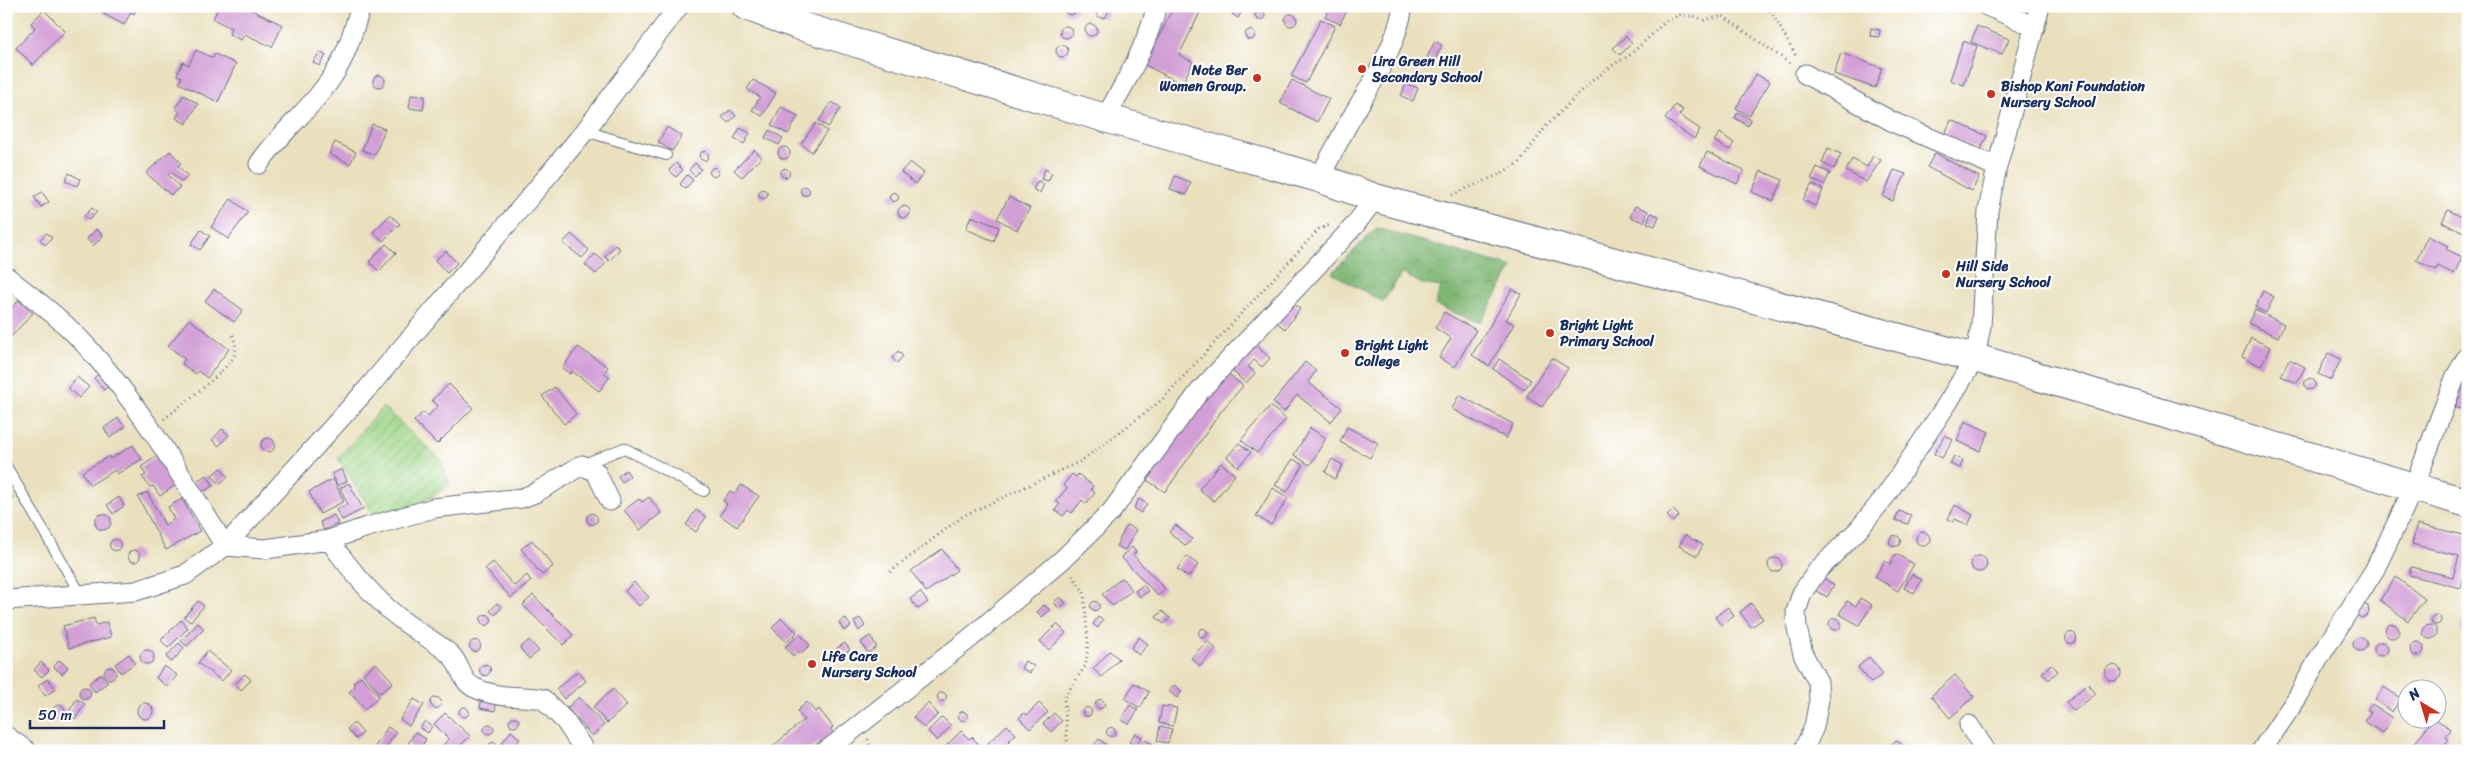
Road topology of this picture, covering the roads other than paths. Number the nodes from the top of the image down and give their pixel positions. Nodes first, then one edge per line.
1 (361, 6) edge
2 (679, 6) edge
3 (746, 6) edge
4 (1157, 6) edge
5 (1403, 6) edge
6 (1987, 6) edge
7 (2040, 6) edge
8 (2035, 27) junction
9 (1805, 74) road end
10 (1105, 118) junction
11 (585, 131) junction
12 (666, 155) dead end
13 (258, 164) dead end
14 (1997, 167) junction
15 (1319, 178) junction
16 (1375, 198) junction
17 (6, 276) edge
18 (2468, 355) edge
19 (1975, 358) junction
20 (582, 465) junction
21 (6, 466) edge
22 (2414, 487) junction
23 (704, 491) dead end
24 (610, 501) dead end
25 (2468, 503) edge
26 (329, 540) junction
27 (225, 546) junction
28 (81, 595) junction
29 (6, 600) edge
30 (1969, 724) dead end
31 (6, 736) edge
32 (27, 751) edge
33 (585, 751) edge
34 (826, 751) edge
35 (1804, 751) edge
36 (1986, 751) edge
37 (2261, 751) edge

1 - 13 street
2 - 11 street
3 - 10 street
4 - 10 street
5 - 15 street
6 - 8 street
7 - 8 street
8 - 14 street
9 - 14 street
10 - 15 street
11 - 12 lane
11 - 27 street
14 - 19 street
15 - 16 street
16 - 19 street
16 - 34 street
17 - 27 street
18 - 22 street
19 - 22 street
19 - 35 street
20 - 23 lane
20 - 24 street
20 - 26 street
21 - 28 lane
22 - 25 street
22 - 37 street
26 - 27 street
26 - 33 street
27 - 28 street
28 - 29 street
30 - 36 street
31 - 32 street

